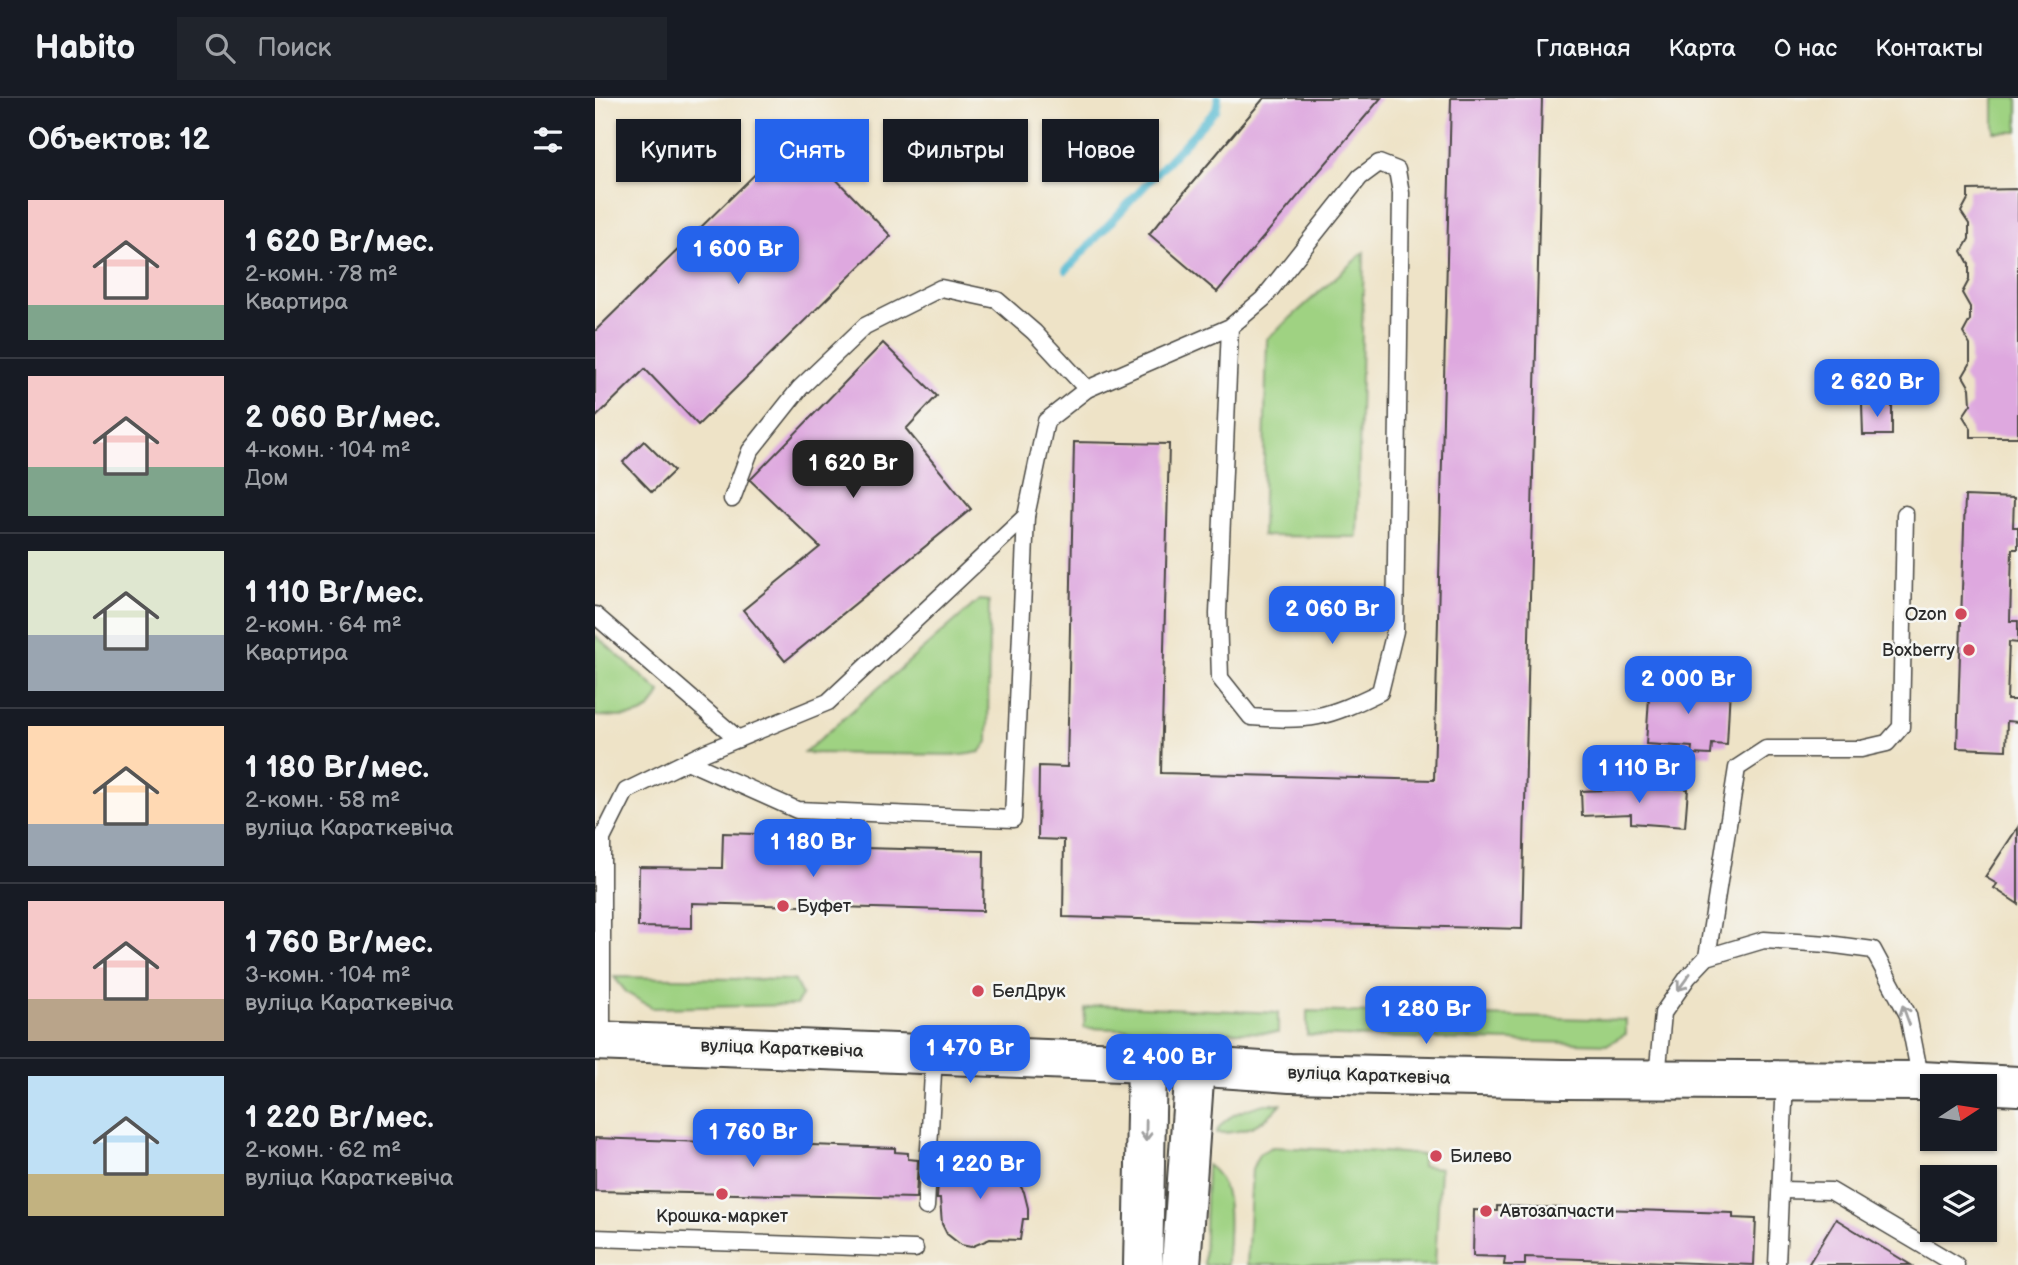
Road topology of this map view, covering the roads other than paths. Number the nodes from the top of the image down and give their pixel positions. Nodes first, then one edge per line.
1 (1230, 327) junction
2 (1087, 389) junction
3 (732, 499) dead end
4 (1905, 514) dead end
5 (1026, 516) junction
6 (595, 615) edge
7 (738, 738) junction
8 (687, 761) junction
9 (599, 835) edge
10 (1707, 957) junction
11 (598, 1041) edge
12 (934, 1054) junction
13 (1147, 1063) junction
14 (1195, 1066) junction
15 (1920, 1077) edge
16 (1657, 1078) junction
17 (1785, 1079) junction
18 (1920, 1082) edge
19 (1997, 1085) edge
20 (2018, 1086) edge
21 (1781, 1190) junction
22 (926, 1207) dead end
23 (595, 1238) edge
24 (915, 1249) dead end
25 (1143, 1265) edge
26 (1181, 1265) edge
27 (1777, 1265) edge
28 (1956, 1265) edge

1 - 1 lane
1 - 2 lane
2 - 3 lane
2 - 5 lane
4 - 10 lane
5 - 7 lane
5 - 8 lane
6 - 7 lane
7 - 8 lane
8 - 9 lane
9 - 11 lane
15 -> 10 lane
10 -> 16 lane
11 - 12 street, вуліца Караткевіча
12 - 13 street, вуліца Караткевіча
12 - 22 lane
13 - 14 street, вуліца Караткевіча
13 -> 25 street
14 - 16 street, вуліца Караткевіча
14 - 26 street
16 - 17 street, вуліца Караткевіча
17 - 18 street, вуліца Караткевіча
17 - 21 lane
19 - 20 street, вуліца Караткевіча
21 - 27 lane
21 - 28 lane
23 - 24 lane

